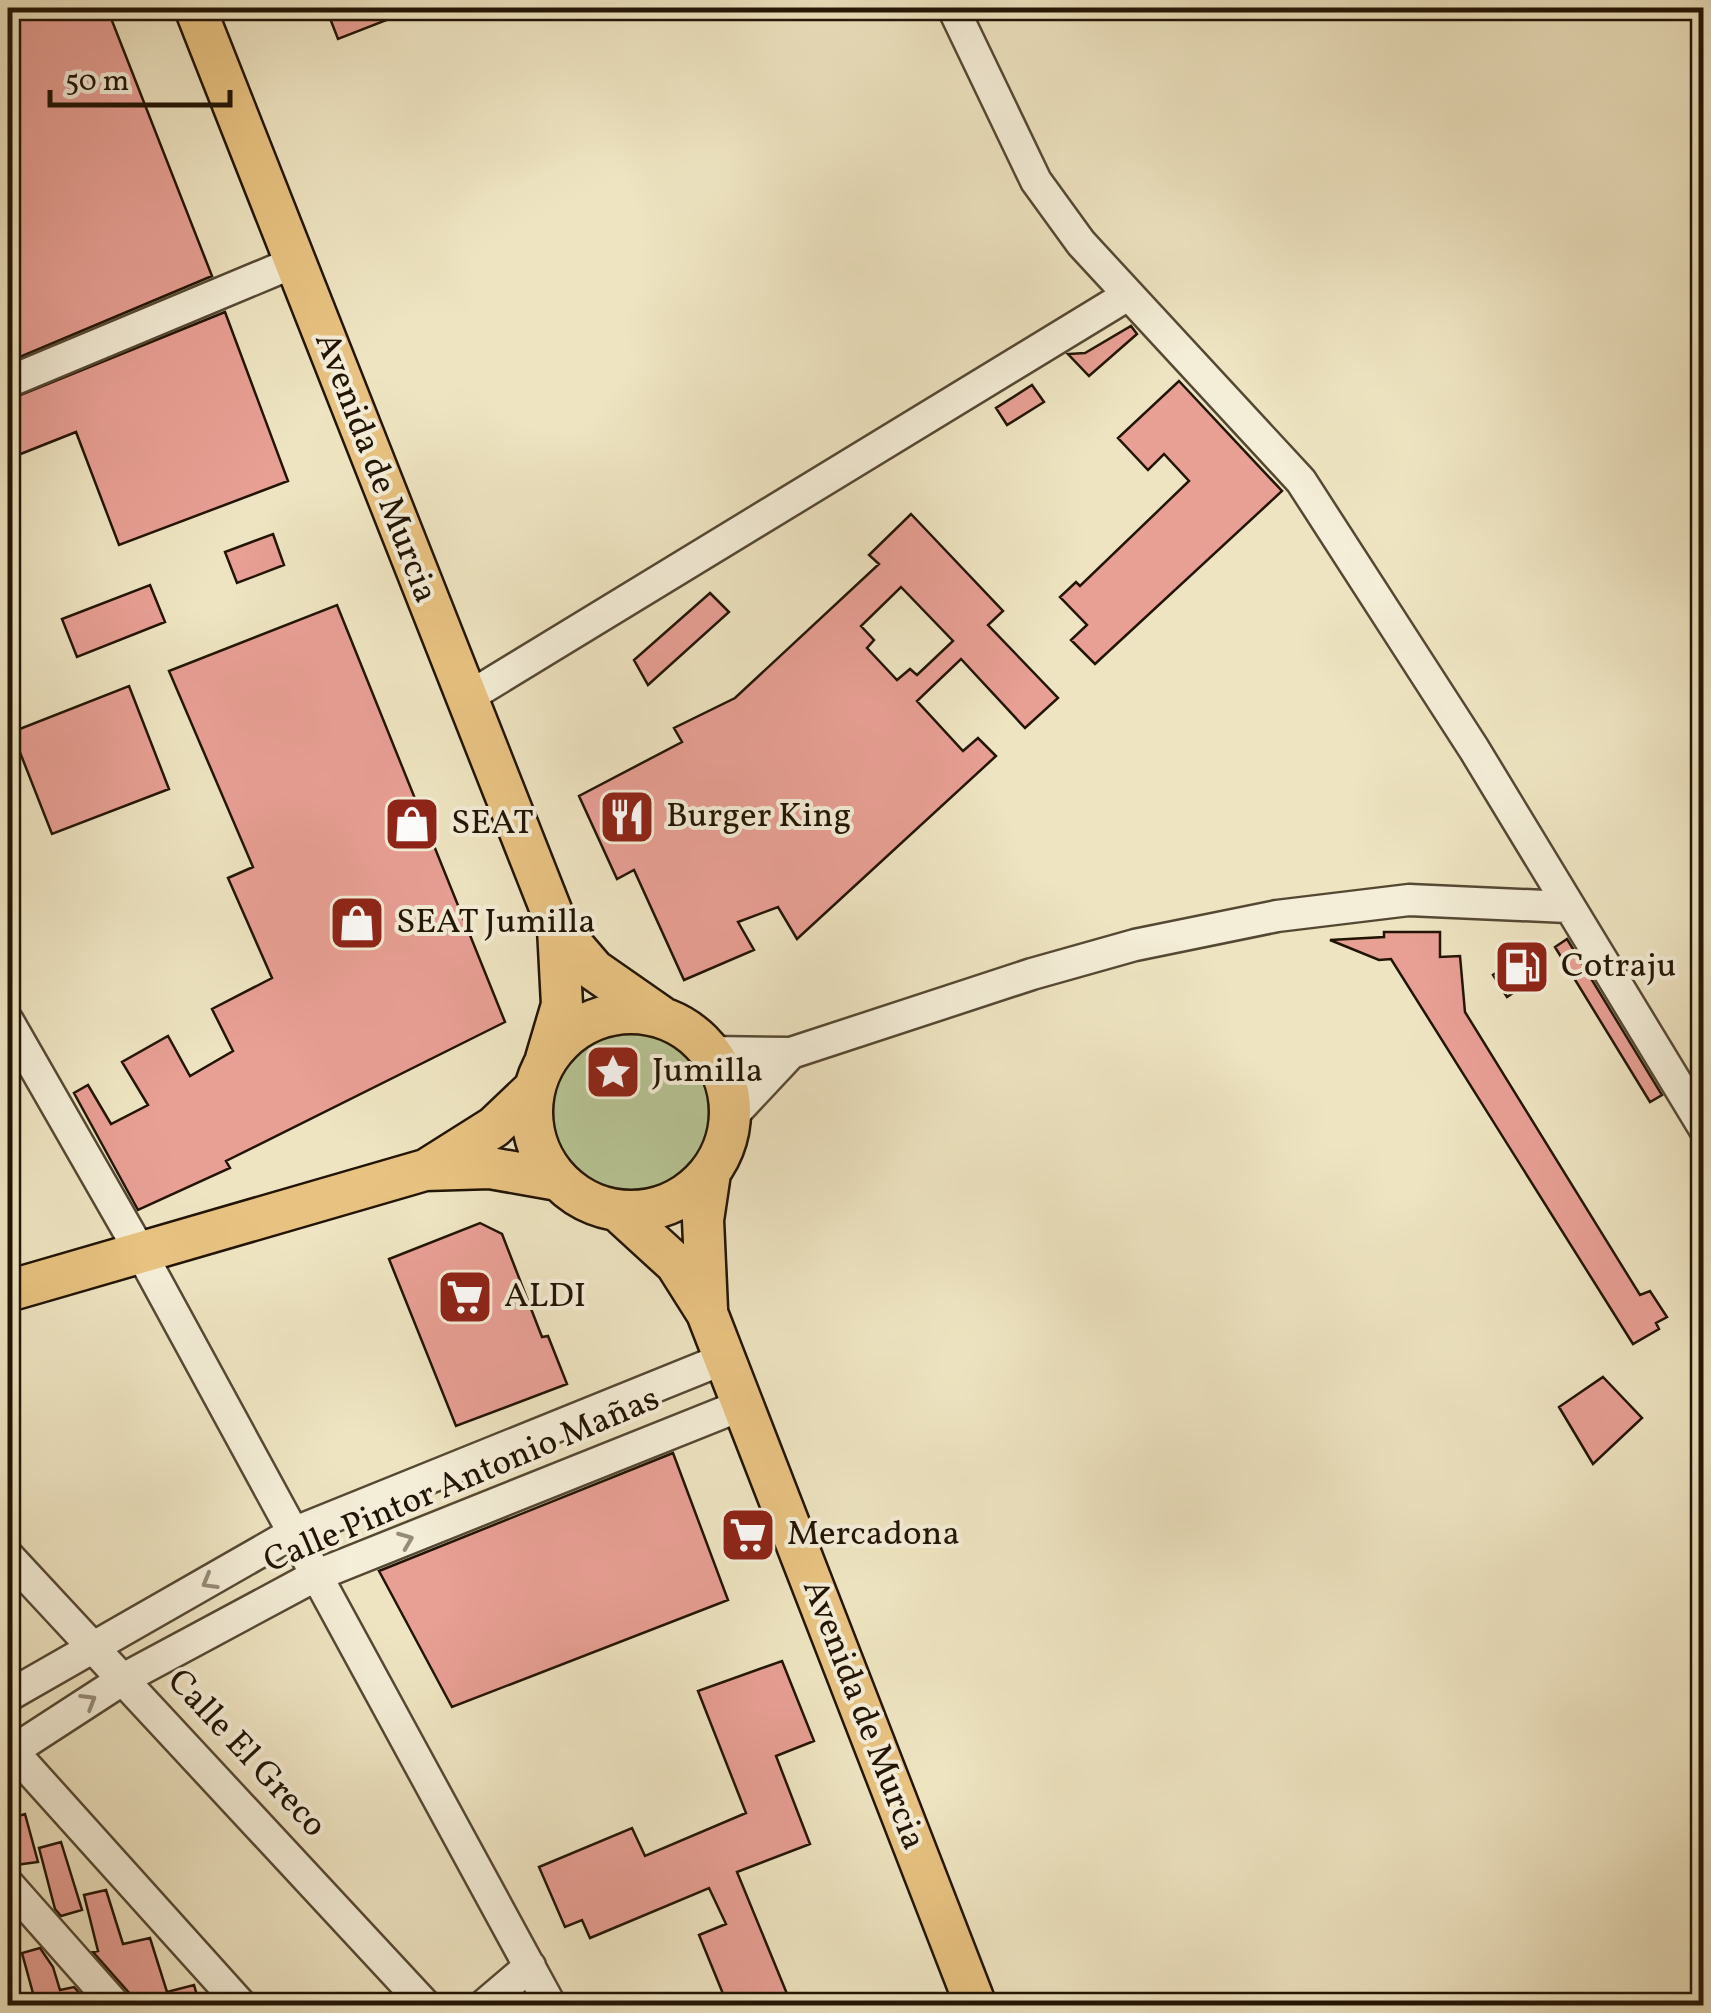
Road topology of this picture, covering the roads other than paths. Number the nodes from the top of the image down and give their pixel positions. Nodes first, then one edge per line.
1 (195, 8) edge
2 (953, 8) edge
3 (296, 262) junction
4 (1128, 296) junction
5 (8, 382) edge
6 (465, 700) junction
7 (1566, 907) junction
8 (558, 928) junction
9 (665, 1019) junction
10 (8, 1021) edge
11 (710, 1052) junction
12 (791, 1053) junction
13 (540, 1074) junction
14 (732, 1116) junction
15 (1704, 1128) edge
16 (425, 1170) junction
17 (710, 1173) junction
18 (558, 1180) junction
19 (618, 1211) junction
20 (141, 1253) junction
21 (8, 1291) edge
22 (707, 1313) junction
23 (726, 1358) junction
24 (742, 1405) junction
25 (293, 1534) junction
26 (8, 1556) edge
27 (315, 1576) junction
28 (92, 1648) junction
29 (125, 1678) junction
30 (8, 1696) edge
31 (9, 1750) edge
32 (8, 1884) edge
33 (530, 1966) junction
34 (116, 2006) edge
35 (242, 2006) edge
36 (426, 2006) edge
37 (483, 2006) edge
38 (551, 2006) edge
39 (976, 2006) edge

1 - 3 main road, Avenida de Murcia
2 - 4 street
3 - 5 street
3 - 6 main road, Avenida de Murcia
4 - 6 street
4 - 7 street
6 - 8 main road, Avenida de Murcia
7 - 12 street
7 - 15 street
8 - 9 main road, Avenida de Murcia
8 - 13 main road, Avenida de Murcia
9 - 11 main road
9 - 13 main road
10 - 20 street
11 - 12 street
11 - 14 main road
12 - 14 street
13 - 16 main road
13 - 18 main road
14 - 17 main road
16 - 18 main road
16 - 20 main road
17 - 19 main road
17 - 22 main road, Avenida de Murcia
18 - 19 main road
19 - 22 main road, Avenida de Murcia
20 - 21 main road
20 - 25 street
22 - 23 main road, Avenida de Murcia
23 - 24 main road, Avenida de Murcia
23 - 25 street, Calle Pintor Antonio Mañas
27 -> 24 street, Calle Pintor Antonio Mañas
24 - 39 main road, Avenida de Murcia
25 - 27 street
25 -> 28 street, Calle Pintor Antonio Mañas
26 - 28 street, Calle El Greco
27 - 29 street, Calle Pintor Antonio Mañas
27 - 33 street
28 - 29 street, Calle El Greco
28 - 30 street, Calle Pintor Antonio Mañas
31 -> 29 street, Calle Pintor Antonio Mañas
29 - 36 street, Calle El Greco
31 - 35 street
32 - 34 street
33 - 37 street
33 - 38 street

